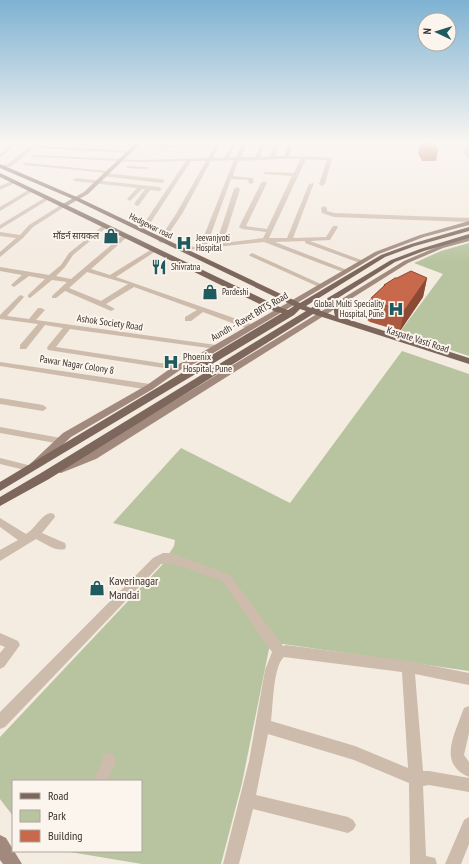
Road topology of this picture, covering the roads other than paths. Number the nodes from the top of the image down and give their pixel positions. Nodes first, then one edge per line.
1 (14, 182) joint
2 (37, 182) edge
3 (96, 182) edge
4 (97, 182) edge
5 (175, 182) edge
6 (197, 182) edge
7 (227, 182) edge
8 (262, 182) edge
9 (292, 182) edge
10 (312, 184) dead end
11 (0, 188) edge
12 (140, 188) junction
13 (149, 188) junction
14 (158, 189) dead end
15 (237, 189) dead end
16 (32, 190) junction
17 (48, 198) junction
18 (77, 199) junction
19 (130, 199) dead end
20 (137, 204) dead end
21 (63, 206) junction
22 (324, 208) dead end
23 (0, 209) edge
24 (469, 220) edge
25 (469, 223) edge
26 (105, 226) junction
27 (0, 227) edge
28 (335, 227) dead end
29 (469, 229) edge
30 (142, 231) junction
31 (269, 231) junction
32 (0, 234) edge
33 (125, 236) junction
34 (469, 236) edge
35 (21, 237) junction
36 (265, 240) junction
37 (289, 240) junction
38 (302, 240) junction
39 (469, 240) edge
40 (161, 241) junction
41 (219, 245) junction
42 (203, 247) junction
43 (154, 250) junction
44 (180, 250) junction
45 (0, 255) edge
46 (252, 255) dead end
47 (362, 262) junction
48 (0, 269) edge
49 (86, 269) junction
50 (345, 272) junction
51 (28, 273) junction
52 (50, 277) junction
53 (111, 277) junction
54 (72, 281) junction
55 (133, 284) junction
56 (14, 285) dead end
57 (321, 286) junction
58 (64, 288) junction
59 (30, 296) dead end
60 (21, 297) dead end
61 (54, 297) dead end
62 (340, 302) junction
63 (292, 303) junction
64 (101, 304) junction
65 (111, 309) dead end
66 (202, 309) junction
67 (41, 310) dead end
68 (279, 310) junction
69 (318, 316) junction
70 (1, 317) edge
71 (188, 319) dead end
72 (31, 321) junction
73 (344, 322) junction
74 (43, 323) junction
75 (69, 326) junction
76 (251, 327) junction
77 (23, 346) dead end
78 (216, 348) junction
79 (432, 352) junction
80 (469, 361) edge
81 (0, 364) edge
82 (469, 367) edge
83 (177, 368) junction
84 (150, 387) junction
85 (0, 402) edge
86 (43, 408) dead end
87 (0, 430) edge
88 (63, 444) junction
89 (0, 461) edge
90 (31, 467) junction
91 (45, 476) junction
92 (0, 487) edge
93 (0, 502) edge
94 (50, 517) dead end
95 (0, 522) edge
96 (30, 536) junction
97 (61, 546) dead end
98 (0, 556) edge
99 (0, 638) edge
100 (280, 652) junction
101 (0, 664) edge
102 (408, 667) junction
103 (469, 679) edge
104 (469, 713) edge
105 (0, 722) edge
106 (263, 726) junction
107 (109, 760) dead end
108 (469, 770) edge
109 (101, 780) edge
110 (416, 780) junction
111 (469, 785) edge
112 (248, 800) junction
113 (348, 825) dead end
114 (469, 825) edge
115 (234, 863) edge
116 (421, 863) edge
117 (453, 864) edge

1 - 11 street
1 - 16 main road, Hedgewar road
2 - 18 main road, Hedgewar road
3 - 18 street
4 - 12 street
5 - 30 street
6 - 40 street
7 - 42 street
8 - 31 street
9 - 31 street
10 - 37 street
12 - 13 street
12 - 19 street
13 - 14 street
13 - 20 street
15 - 41 street
16 - 17 main road, Hedgewar road
16 - 23 street
17 - 21 main road, Hedgewar road
17 - 27 street
18 - 21 street
18 - 30 main road, Hedgewar road
21 - 26 main road, Hedgewar road
21 - 35 street
22 - 24 street
25 - 47 street, Aundh - Ravet BRTS Road
26 - 33 main road, Hedgewar road
26 - 52 street
28 - 38 street
29 - 88 main road
30 - 40 main road, Hedgewar road
31 - 36 street
32 - 35 street
33 - 43 main road, Hedgewar road
33 - 49 street
34 - 91 main road
35 - 45 street
36 - 37 street
36 - 41 street
36 - 50 street
37 - 38 street
38 - 47 street
39 - 62 street
40 - 44 main road, Hedgewar road
41 - 42 street
42 - 44 street
43 - 53 street
43 - 68 main road, Hedgewar road
44 - 63 main road, Hedgewar road
46 - 57 street
47 - 50 street, Aundh - Ravet BRTS Road
48 - 51 street
49 - 53 street
49 - 54 street
50 - 57 street, Aundh - Ravet BRTS Road
51 - 52 street
51 - 56 street
52 - 54 street
52 - 59 street
53 - 55 street
54 - 58 street
55 - 64 street
55 - 66 street
57 - 63 street, Aundh - Ravet BRTS Road
58 - 61 street
58 - 64 street
60 - 70 street
62 - 69 street
62 - 73 main road
63 - 68 street, Aundh - Ravet BRTS Road
63 - 69 main road, Hedgewar road
64 - 65 street
66 - 71 street
66 - 76 street
67 - 72 street
68 - 69 main road, Hedgewar road
68 - 76 street, Aundh - Ravet BRTS Road
69 - 73 main road, Kaspate Vasti Road
69 - 79 main road, Kaspate Vasti Road
69 - 91 street
70 - 72 street, Ashok Society Road
72 - 74 street, Ashok Society Road
73 - 79 main road, Kaspate Vasti Road
74 - 75 street, Ashok Society Road
74 - 77 street
75 - 78 street, Ashok Society Road
75 - 83 street
76 - 78 street, Aundh - Ravet BRTS Road
78 - 83 street, Aundh - Ravet BRTS Road
79 - 80 main road, Kaspate Vasti Road
79 - 82 main road, Kaspate Vasti Road
81 - 84 street, Pawar Nagar Colony 8
83 - 84 street, Aundh - Ravet BRTS Road
84 - 88 street, Aundh - Ravet BRTS Road
85 - 86 street
87 - 88 street
88 - 90 main road
89 - 90 street
90 - 92 main road
91 - 93 main road
94 - 96 street
95 - 96 street
96 - 97 street
96 - 98 street
99 - 101 street
100 - 102 street
100 - 105 street
100 - 106 street
102 - 103 street
102 - 110 street
104 - 108 street
106 - 110 street
106 - 112 street
107 - 109 street
110 - 111 street
110 - 116 street
112 - 113 street
112 - 115 street
114 - 117 street

